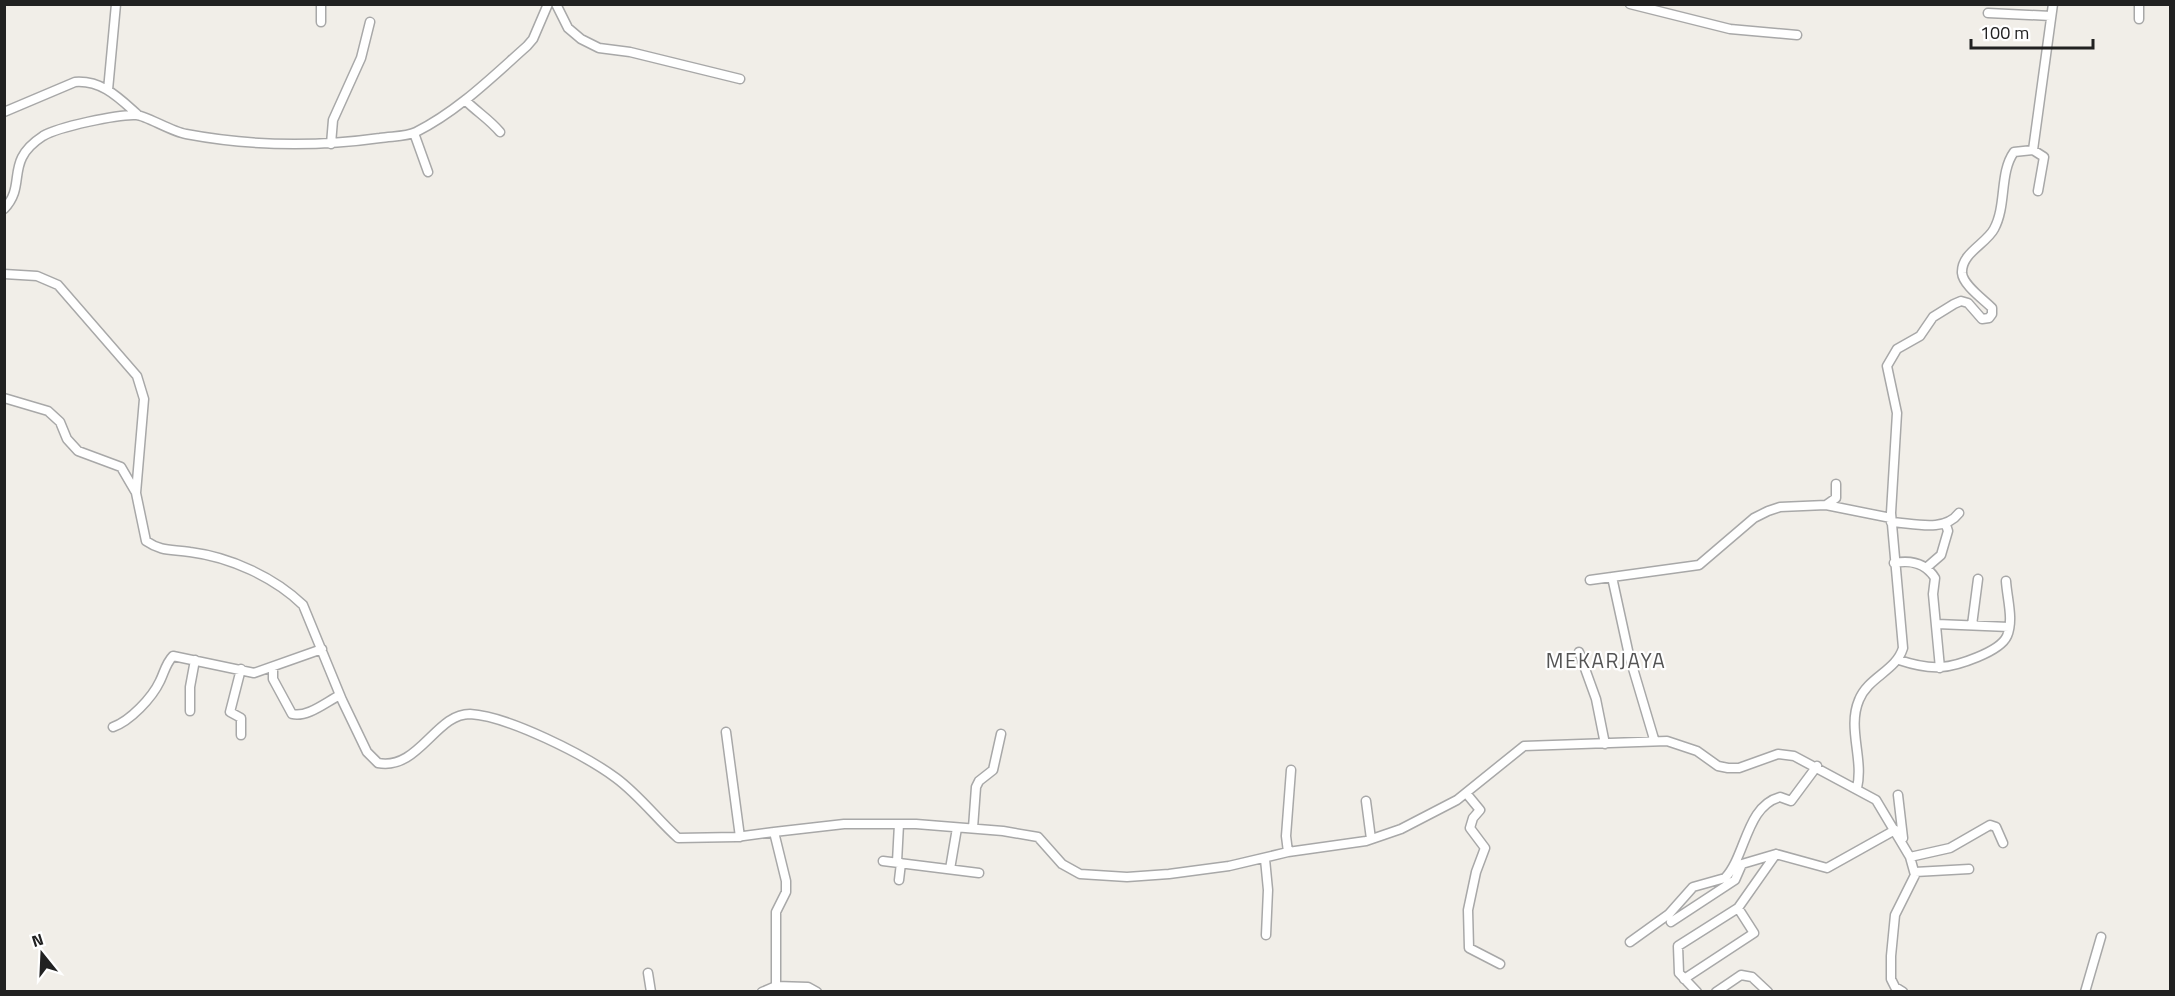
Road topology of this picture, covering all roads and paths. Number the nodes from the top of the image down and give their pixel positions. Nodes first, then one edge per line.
1 (116, 4) edge
2 (321, 4) edge
3 (548, 4) edge
4 (556, 4) edge
5 (1630, 4) edge
6 (2053, 4) edge
7 (2139, 4) edge
8 (1988, 13) dead end
9 (2051, 16) junction
10 (2139, 19) dead end
11 (321, 22) dead end
12 (370, 22) dead end
13 (1797, 35) dead end
14 (740, 79) dead end
15 (108, 90) junction
16 (465, 100) junction
17 (4, 112) edge
18 (137, 114) junction
19 (500, 132) dead end
20 (414, 133) junction
21 (331, 144) junction
22 (2033, 150) junction
23 (428, 172) dead end
24 (2038, 191) dead end
25 (4, 209) edge
26 (4, 274) edge
27 (4, 398) edge
28 (1836, 484) dead end
29 (136, 493) junction
30 (1827, 505) junction
31 (1959, 513) dead end
32 (1891, 520) junction
33 (1946, 525) junction
34 (1894, 563) junction
35 (1926, 568) junction
36 (1612, 577) junction
37 (1978, 579) dead end
38 (1590, 580) dead end
39 (2006, 581) dead end
40 (1937, 624) junction
41 (1972, 625) junction
42 (2008, 627) junction
43 (322, 649) junction
44 (1579, 652) dead end
45 (195, 660) junction
46 (1899, 660) junction
47 (273, 667) junction
48 (1940, 668) junction
49 (241, 669) junction
50 (340, 695) junction
51 (190, 711) dead end
52 (113, 727) dead end
53 (726, 732) dead end
54 (1000, 734) dead end
55 (241, 735) dead end
56 (1654, 740) junction
57 (1605, 744) junction
58 (1817, 766) junction
59 (1292, 770) dead end
60 (1857, 788) junction
61 (1466, 793) junction
62 (1899, 795) dead end
63 (1366, 801) dead end
64 (899, 824) junction
65 (957, 828) junction
66 (973, 828) junction
67 (1895, 830) junction
68 (774, 832) junction
69 (740, 837) junction
70 (1371, 839) junction
71 (1903, 842) junction
72 (2003, 843) dead end
73 (1288, 852) junction
74 (1776, 854) junction
75 (1910, 857) junction
76 (1265, 859) junction
77 (883, 861) dead end
78 (899, 863) junction
79 (950, 869) junction
80 (1969, 869) dead end
81 (1915, 872) junction
82 (979, 873) dead end
83 (899, 880) dead end
84 (1738, 908) junction
85 (1671, 922) dead end
86 (1266, 935) dead end
87 (2101, 937) dead end
88 (1630, 942) dead end
89 (1500, 964) dead end
90 (648, 973) dead end
91 (1684, 980) junction
92 (776, 986) junction
93 (651, 992) edge
94 (762, 992) edge
95 (817, 992) edge
96 (1697, 992) edge
97 (1716, 992) edge
98 (1768, 992) edge
99 (1903, 992) edge
100 (2085, 992) edge

1 - 15 street
2 - 11 street
3 - 16 street
4 - 14 street
5 - 13 street
6 - 9 street
7 - 10 street
8 - 9 street
9 - 22 street
12 - 21 street
15 - 17 street
15 - 18 street
16 - 19 street
16 - 20 street
18 - 21 street
18 - 25 street
20 - 21 street
20 - 23 street
22 - 24 street
22 - 32 street
26 - 29 street
27 - 29 street
28 - 30 street
29 - 43 street
30 - 32 street
30 - 36 street
31 - 33 street
32 - 33 street
32 - 34 street
33 - 35 street
34 - 35 street
34 - 46 street
35 - 40 street
36 - 38 street
36 - 56 street
37 - 41 street
39 - 42 street
40 - 41 street
40 - 48 street
41 - 42 street
42 - 48 street
43 - 47 street
43 - 50 street
44 - 57 street
45 - 49 street
45 - 51 street
45 - 52 street
46 - 48 street
46 - 60 street
47 - 49 street
47 - 50 street
49 - 55 street
50 - 69 street
53 - 69 street
54 - 66 street
56 - 57 street
56 - 58 street
57 - 61 street
58 - 60 street
58 - 88 street
59 - 73 street
60 - 67 street
61 - 70 street
61 - 89 street
62 - 71 street
63 - 70 street
64 - 65 street
64 - 68 street
64 - 78 street
65 - 66 street
65 - 79 street
66 - 76 street
67 - 71 street
67 - 74 street
68 - 69 street
68 - 92 street
70 - 73 street
71 - 75 street
72 - 75 street
73 - 76 street
74 - 84 street
74 - 85 street
75 - 81 street
76 - 86 street
77 - 78 street
78 - 79 street
78 - 83 street
79 - 82 street
80 - 81 street
81 - 99 street
84 - 91 street
84 - 91 street
87 - 100 street
90 - 93 street
91 - 96 street
92 - 94 street
92 - 95 street
97 - 98 street

